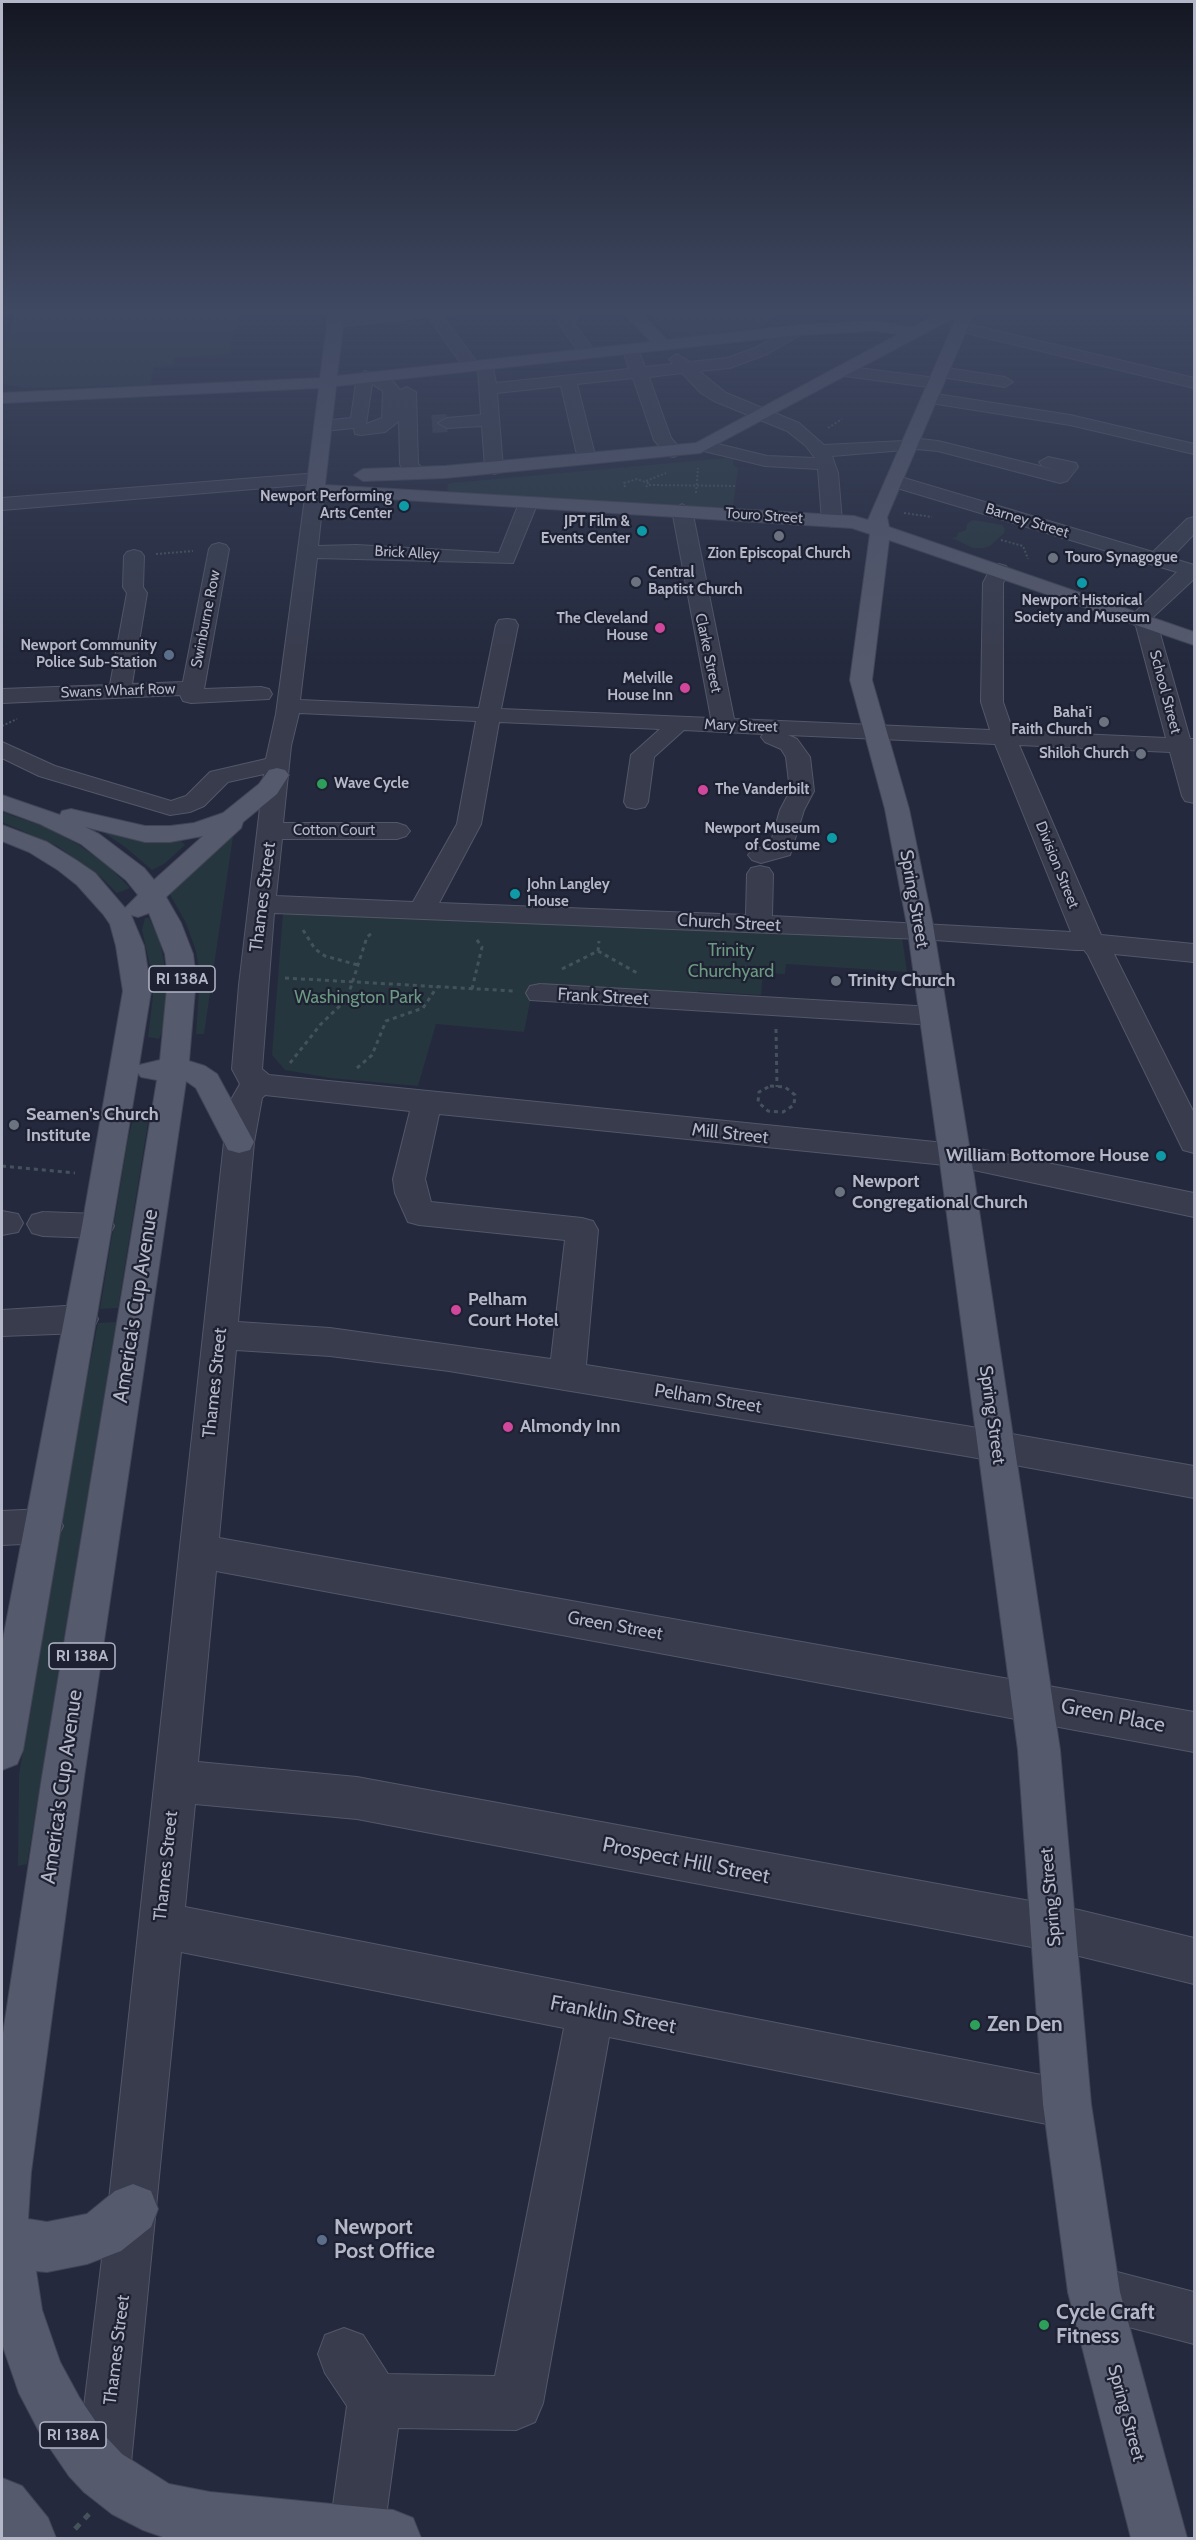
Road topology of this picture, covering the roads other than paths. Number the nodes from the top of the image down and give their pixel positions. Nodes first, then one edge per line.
1 (323, 429) joint
2 (373, 429) edge
3 (414, 429) edge
4 (491, 429) edge
5 (580, 429) edge
6 (659, 429) edge
7 (739, 429) edge
8 (794, 429) edge
9 (917, 429) edge
10 (1108, 429) edge
11 (910, 444) junction
12 (1194, 448) edge
13 (674, 452) junction
14 (702, 454) junction
15 (822, 458) junction
16 (587, 459) junction
17 (988, 459) junction
18 (1048, 462) dead end
19 (494, 468) junction
20 (971, 471) dead end
21 (418, 472) junction
22 (438, 472) junction
23 (894, 481) junction
24 (312, 483) junction
25 (429, 496) junction
26 (528, 502) junction
27 (2, 504) edge
28 (682, 510) junction
29 (832, 520) junction
30 (887, 521) junction
31 (1194, 523) edge
32 (219, 549) road end
33 (308, 552) junction
34 (134, 556) road end
35 (996, 558) junction
36 (1157, 560) junction
37 (1193, 571) edge
38 (1142, 622) junction
39 (507, 626) dead end
40 (1194, 639) edge
41 (192, 688) junction
42 (120, 691) junction
43 (261, 694) dead end
44 (2, 696) edge
45 (288, 706) junction
46 (490, 715) junction
47 (724, 725) junction
48 (672, 727) junction
49 (874, 732) junction
50 (777, 733) junction
51 (1004, 738) junction
52 (1187, 745) edge
53 (8, 753) edge
54 (278, 770) junction
55 (1194, 796) edge
56 (2, 800) edge
57 (636, 802) dead end
58 (249, 807) junction
59 (271, 831) junction
60 (397, 831) dead end
61 (2, 832) edge
62 (152, 895) junction
63 (263, 904) junction
64 (434, 909) junction
65 (759, 924) junction
66 (921, 931) junction
67 (126, 934) junction
68 (1091, 943) junction
69 (1194, 953) edge
70 (540, 993) road end
71 (933, 1016) junction
72 (173, 1069) junction
73 (126, 1071) junction
74 (273, 1076) junction
75 (427, 1102) junction
76 (240, 1142) junction
77 (1194, 1142) edge
78 (955, 1155) junction
79 (1194, 1205) edge
80 (42, 1224) dead end
81 (98, 1226) junction
82 (81, 1319) junction
83 (2, 1323) edge
84 (220, 1335) junction
85 (567, 1376) junction
86 (997, 1446) junction
87 (1194, 1482) edge
88 (44, 1526) junction
89 (2, 1528) edge
90 (198, 1551) junction
91 (9, 1667) edge
92 (1032, 1701) junction
93 (1194, 1732) edge
94 (2, 1750) edge
95 (175, 1781) junction
96 (160, 1925) junction
97 (1054, 1929) junction
98 (1194, 1961) edge
99 (591, 2011) junction
100 (1067, 2104) junction
101 (133, 2209) junction
102 (4, 2244) edge
103 (1094, 2292) junction
104 (1194, 2318) edge
105 (344, 2354) dead end
106 (375, 2401) junction
107 (97, 2492) junction
108 (2, 2506) edge
109 (229, 2532) edge
110 (52, 2534) edge
111 (369, 2537) edge
112 (1159, 2538) edge

1 - 2 street
1 - 24 main road, Thames Street
3 - 21 street
4 - 19 street
5 - 16 street
6 - 13 street
7 - 14 main road
8 - 15 street
9 - 11 main road, Spring Street
10 - 12 street
11 - 15 street
11 - 17 street
11 - 23 main road, Spring Street
13 - 14 main road
13 - 16 main road
14 - 15 street
15 - 29 street
16 - 19 main road
17 - 18 street
17 - 20 street
19 - 22 main road
21 - 22 main road
21 - 24 main road
22 - 25 main road
23 - 30 main road, Spring Street
23 - 36 street, Barney Street
24 - 25 main road, Touro Street
24 - 27 street
24 - 33 street, Thames Street
25 - 26 main road, Touro Street
26 - 28 main road, Touro Street
26 - 33 street, Brick Alley
28 - 29 main road, Touro Street
28 - 47 street, Clarke Street
29 - 30 main road, Touro Street
30 - 35 main road, Touro Street
30 - 49 main road, Spring Street
31 - 36 street
32 - 41 street, Swinburne Row
33 - 45 street, Thames Street
34 - 42 street
35 - 38 main road, Touro Street
35 - 51 street, Division Street
36 - 37 street, Barney Street
37 - 38 street
38 - 40 main road, Touro Street
38 - 52 street, School Street
39 - 46 street
41 - 42 street, Swans Wharf Row
41 - 43 street, Swans Wharf Row
42 - 44 street, Swans Wharf Row
45 - 46 street, Mary Street
45 - 54 street, Thames Street
46 - 48 street, Mary Street
46 - 64 street
47 - 48 street, Mary Street
47 - 50 street, Mary Street
48 - 50 street
48 - 57 street
49 - 50 street, Mary Street
49 - 51 street, Mary Street
49 - 66 main road, Spring Street
50 - 65 street
51 - 52 street, Mary Street
51 - 68 street, Division Street
52 - 55 street, School Street
53 - 54 street
54 - 58 main road
54 - 59 street, Thames Street
56 - 58 main road
56 - 62 main road, America's Cup Avenue / RI 138A
58 - 62 main road
59 - 60 street, Cotton Court
59 - 63 street, Thames Street
61 - 67 main road, RI 138A
62 - 67 main road
62 - 72 main road, America's Cup Avenue / RI 138A
63 - 64 street, Church Street
63 - 74 street, Thames Street
64 - 65 street, Church Street
65 - 66 street, Church Street
66 - 68 street, Church Street
66 - 71 main road, Spring Street
67 - 73 main road, RI 138A
68 - 69 street, Church Street
68 - 77 street, Division Street
70 - 71 street, Frank Street
71 - 78 main road, Spring Street
72 - 73 main road
72 - 76 main road
72 - 102 main road, America's Cup Avenue / RI 138A
73 - 81 main road, RI 138A
74 - 75 street, Mill Street
74 - 76 street, Thames Street
75 - 78 street, Mill Street
75 - 85 street
76 - 84 street, Thames Street
78 - 79 street, Mill Street
78 - 86 main road, Spring Street
80 - 81 street
81 - 82 main road, RI 138A
82 - 83 street
82 - 88 main road, RI 138A
84 - 85 street, Pelham Street
84 - 90 street, Thames Street
85 - 86 street, Pelham Street
86 - 87 street, Pelham Street
86 - 92 main road, Spring Street
88 - 89 street
88 - 91 main road, RI 138A
90 - 92 street, Green Street
90 - 95 street, Thames Street
91 - 94 main road, RI 138A
92 - 93 street, Green Place
92 - 97 main road, Spring Street
95 - 96 street, Thames Street
95 - 97 street, Prospect Hill Street
96 - 99 street, Franklin Street
96 - 101 street, Thames Street
97 - 98 street, Prospect Hill Street
97 - 100 main road, Spring Street
99 - 100 street, Franklin Street
99 - 106 street
100 - 103 main road, Spring Street
101 - 102 main road
101 - 107 street, Thames Street
102 - 107 main road, America's Cup Avenue / RI 138A
103 - 104 street
103 - 112 main road, Spring Street
105 - 106 street
106 - 111 street
107 - 109 main road, America's Cup Avenue / RI 138A
108 - 110 main road
109 - 111 main road, RI 138A

